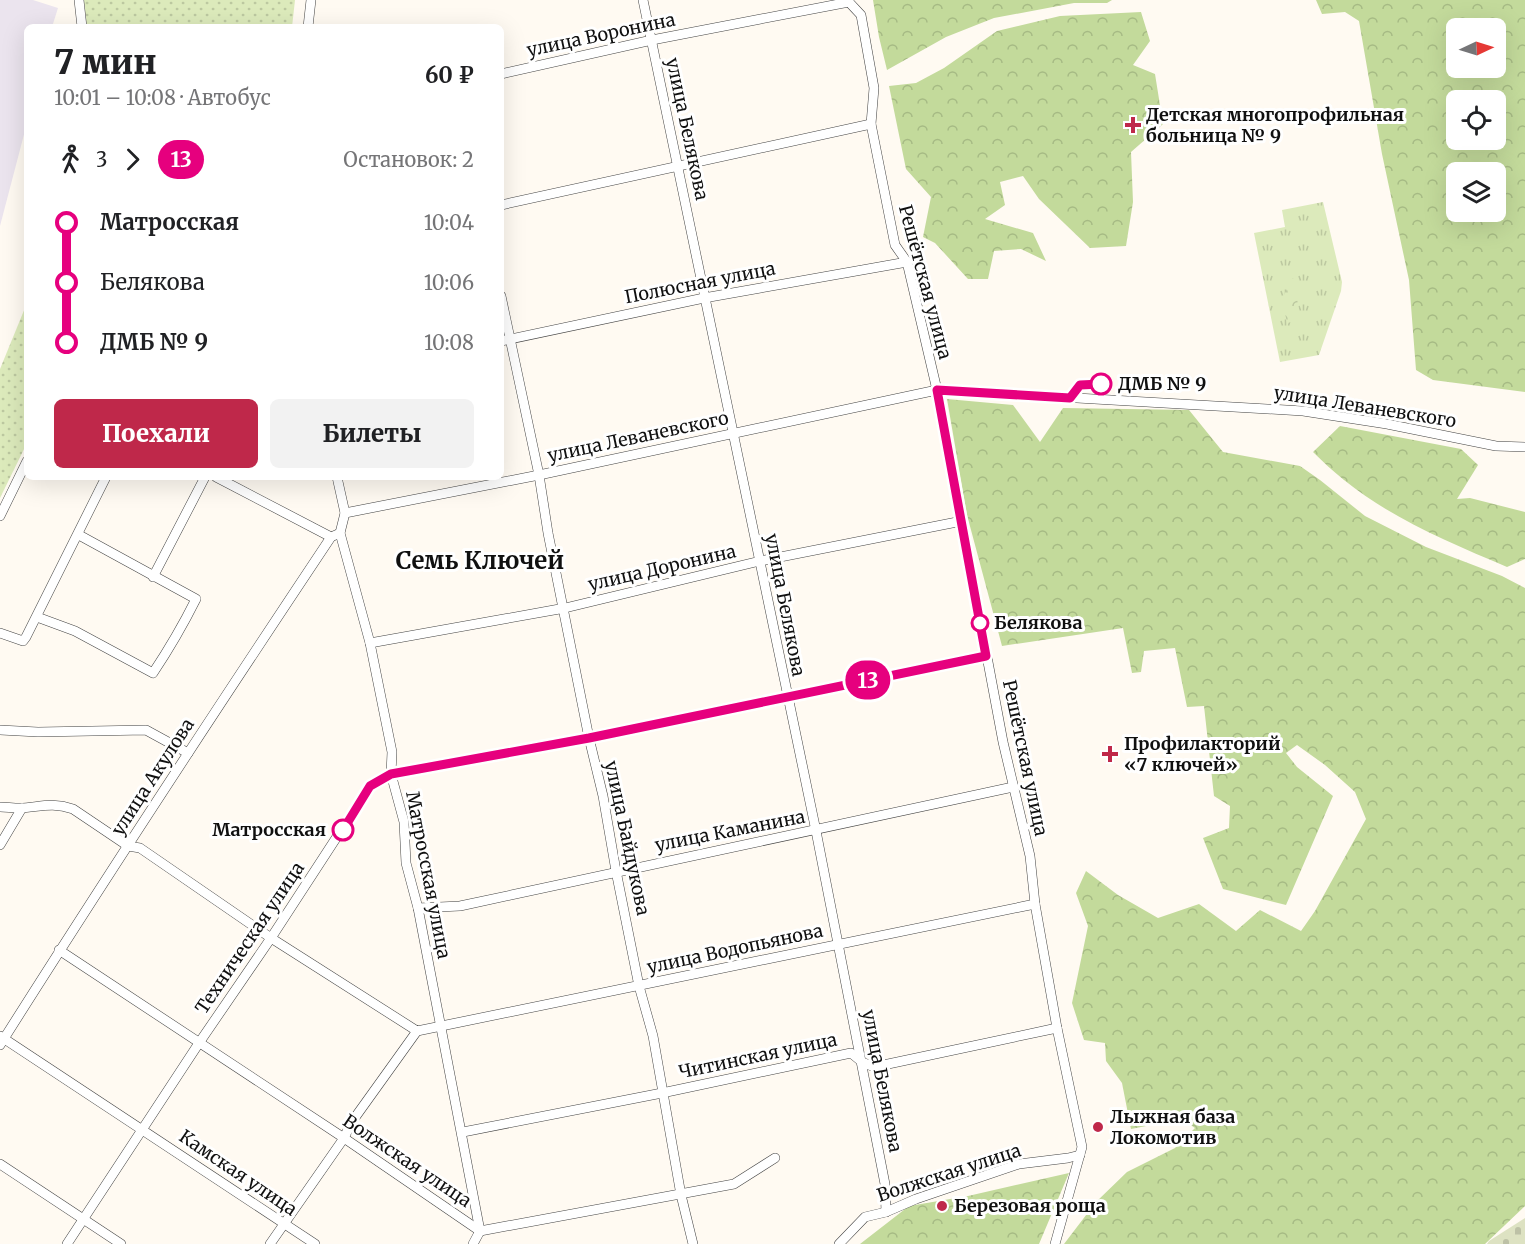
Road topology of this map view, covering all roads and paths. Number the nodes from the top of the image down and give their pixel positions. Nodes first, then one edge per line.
1 (79, 0) edge
2 (311, 0) edge
3 (643, 0) edge
4 (848, 1) edge
5 (82, 24) edge
6 (308, 24) edge
7 (652, 40) junction
8 (504, 73) edge
9 (871, 124) junction
10 (678, 166) junction
11 (504, 204) edge
12 (907, 262) junction
13 (704, 298) junction
14 (505, 340) edge
15 (937, 390) junction
16 (732, 434) junction
17 (1525, 447) edge
18 (24, 467) edge
19 (539, 475) junction
20 (105, 480) edge
21 (203, 480) edge
22 (222, 480) edge
23 (338, 480) edge
24 (345, 513) junction
25 (0, 516) edge
26 (962, 521) junction
27 (79, 535) junction
28 (335, 535) junction
29 (760, 561) junction
30 (153, 577) junction
31 (565, 608) junction
32 (37, 617) junction
33 (0, 633) edge
34 (370, 643) junction
35 (986, 656) junction
36 (787, 697) junction
37 (0, 730) edge
38 (589, 738) junction
39 (188, 753) junction
40 (391, 774) junction
41 (1013, 787) junction
42 (0, 807) edge
43 (22, 808) junction
44 (816, 831) junction
45 (0, 845) edge
46 (128, 846) junction
47 (616, 871) junction
48 (1035, 904) junction
49 (418, 908) junction
50 (271, 938) junction
51 (837, 945) junction
52 (59, 950) junction
53 (639, 986) junction
54 (441, 1025) junction
55 (1057, 1028) junction
56 (417, 1031) junction
57 (1, 1040) edge
58 (199, 1043) junction
59 (862, 1062) junction
60 (662, 1093) junction
61 (143, 1129) junction
62 (463, 1132) junction
63 (344, 1138) junction
64 (1080, 1155) junction
65 (776, 1158) dead end
66 (0, 1164) edge
67 (681, 1195) junction
68 (886, 1212) junction
69 (83, 1220) junction
70 (284, 1223) junction
71 (480, 1231) junction
72 (67, 1244) edge
73 (122, 1244) edge
74 (270, 1244) edge
75 (315, 1244) edge
76 (472, 1244) edge
77 (693, 1244) edge
78 (839, 1244) edge
79 (1055, 1244) edge

1 - 5 street
2 - 6 street
3 - 7 street, улица Белякова
4 - 7 street, улица Воронина
4 - 9 street, Решётская улица
7 - 8 street, улица Воронина
7 - 10 street, улица Белякова
9 - 10 street
9 - 12 street, Решётская улица
10 - 11 street
10 - 13 street, улица Белякова
12 - 13 street, Полюсная улица
12 - 15 street, Решётская улица
13 - 14 street, Полюсная улица
13 - 16 street, улица Белякова
14 - 19 street, улица Байдукова
15 - 16 street, улица Леваневского
15 - 17 street, улица Леваневского
15 - 26 street, Решётская улица
16 - 19 street, улица Леваневского
16 - 29 street, улица Белякова
18 - 25 street
19 - 24 street, улица Леваневского
19 - 31 street, улица Байдукова
20 - 27 street
21 - 30 street
22 - 28 street
23 - 24 street, Матросская улица
24 - 28 street, Матросская улица
26 - 29 street, улица Доронина
26 - 35 street, Решётская улица
27 - 30 street
27 - 32 street
28 - 34 street, Матросская улица
28 - 39 street, улица Акулова
29 - 31 street, улица Доронина
29 - 36 street, улица Белякова
30 - 32 street
31 - 34 street, улица Доронина
31 - 38 street, улица Байдукова
32 - 33 street
34 - 40 street, Матросская улица
35 - 36 street, Техническая улица
35 - 41 street, Решётская улица
36 - 38 street, Техническая улица
36 - 44 street, улица Белякова
37 - 39 street
38 - 40 street, Техническая улица
38 - 47 street, улица Байдукова
39 - 46 street, улица Акулова
40 - 49 street, Матросская улица
40 - 50 street, Техническая улица
41 - 44 street, улица Каманина
41 - 48 street, Решётская улица
42 - 43 street
43 - 45 street
43 - 46 street
44 - 47 street, улица Каманина
44 - 51 street, улица Белякова
46 - 50 street
46 - 52 street, улица Акулова
47 - 49 street, улица Каманина
47 - 53 street, улица Байдукова
48 - 51 street, улица Водопьянова
48 - 55 street, Решётская улица
49 - 54 street, Матросская улица
50 - 56 street
50 - 58 street, Техническая улица
51 - 53 street, улица Водопьянова
51 - 59 street, улица Белякова
52 - 57 street, улица Акулова
52 - 58 street, Волжская улица
53 - 54 street, улица Водопьянова
53 - 60 street, улица Байдукова
54 - 56 street, улица Водопьянова
54 - 62 street, Матросская улица
55 - 59 street, Читинская улица
55 - 64 street, Решётская улица
56 - 63 street
57 - 61 street, Камская улица
58 - 61 street, Техническая улица
58 - 63 street, Волжская улица
59 - 60 street, Читинская улица
59 - 68 street, улица Белякова
60 - 62 street, Читинская улица
60 - 67 street, улица Байдукова
61 - 69 street, Техническая улица
61 - 70 street, Камская улица
62 - 71 street, Матросская улица
63 - 70 street
63 - 71 street, Волжская улица
64 - 68 street, Волжская улица
64 - 79 street, Решётская улица
65 - 67 street, Волжская улица
66 - 69 street
67 - 71 street, Волжская улица
67 - 77 street, улица Байдукова
68 - 78 street, Волжская улица
69 - 72 street, Техническая улица
69 - 73 street
70 - 74 street
70 - 75 street, Камская улица
71 - 76 street

